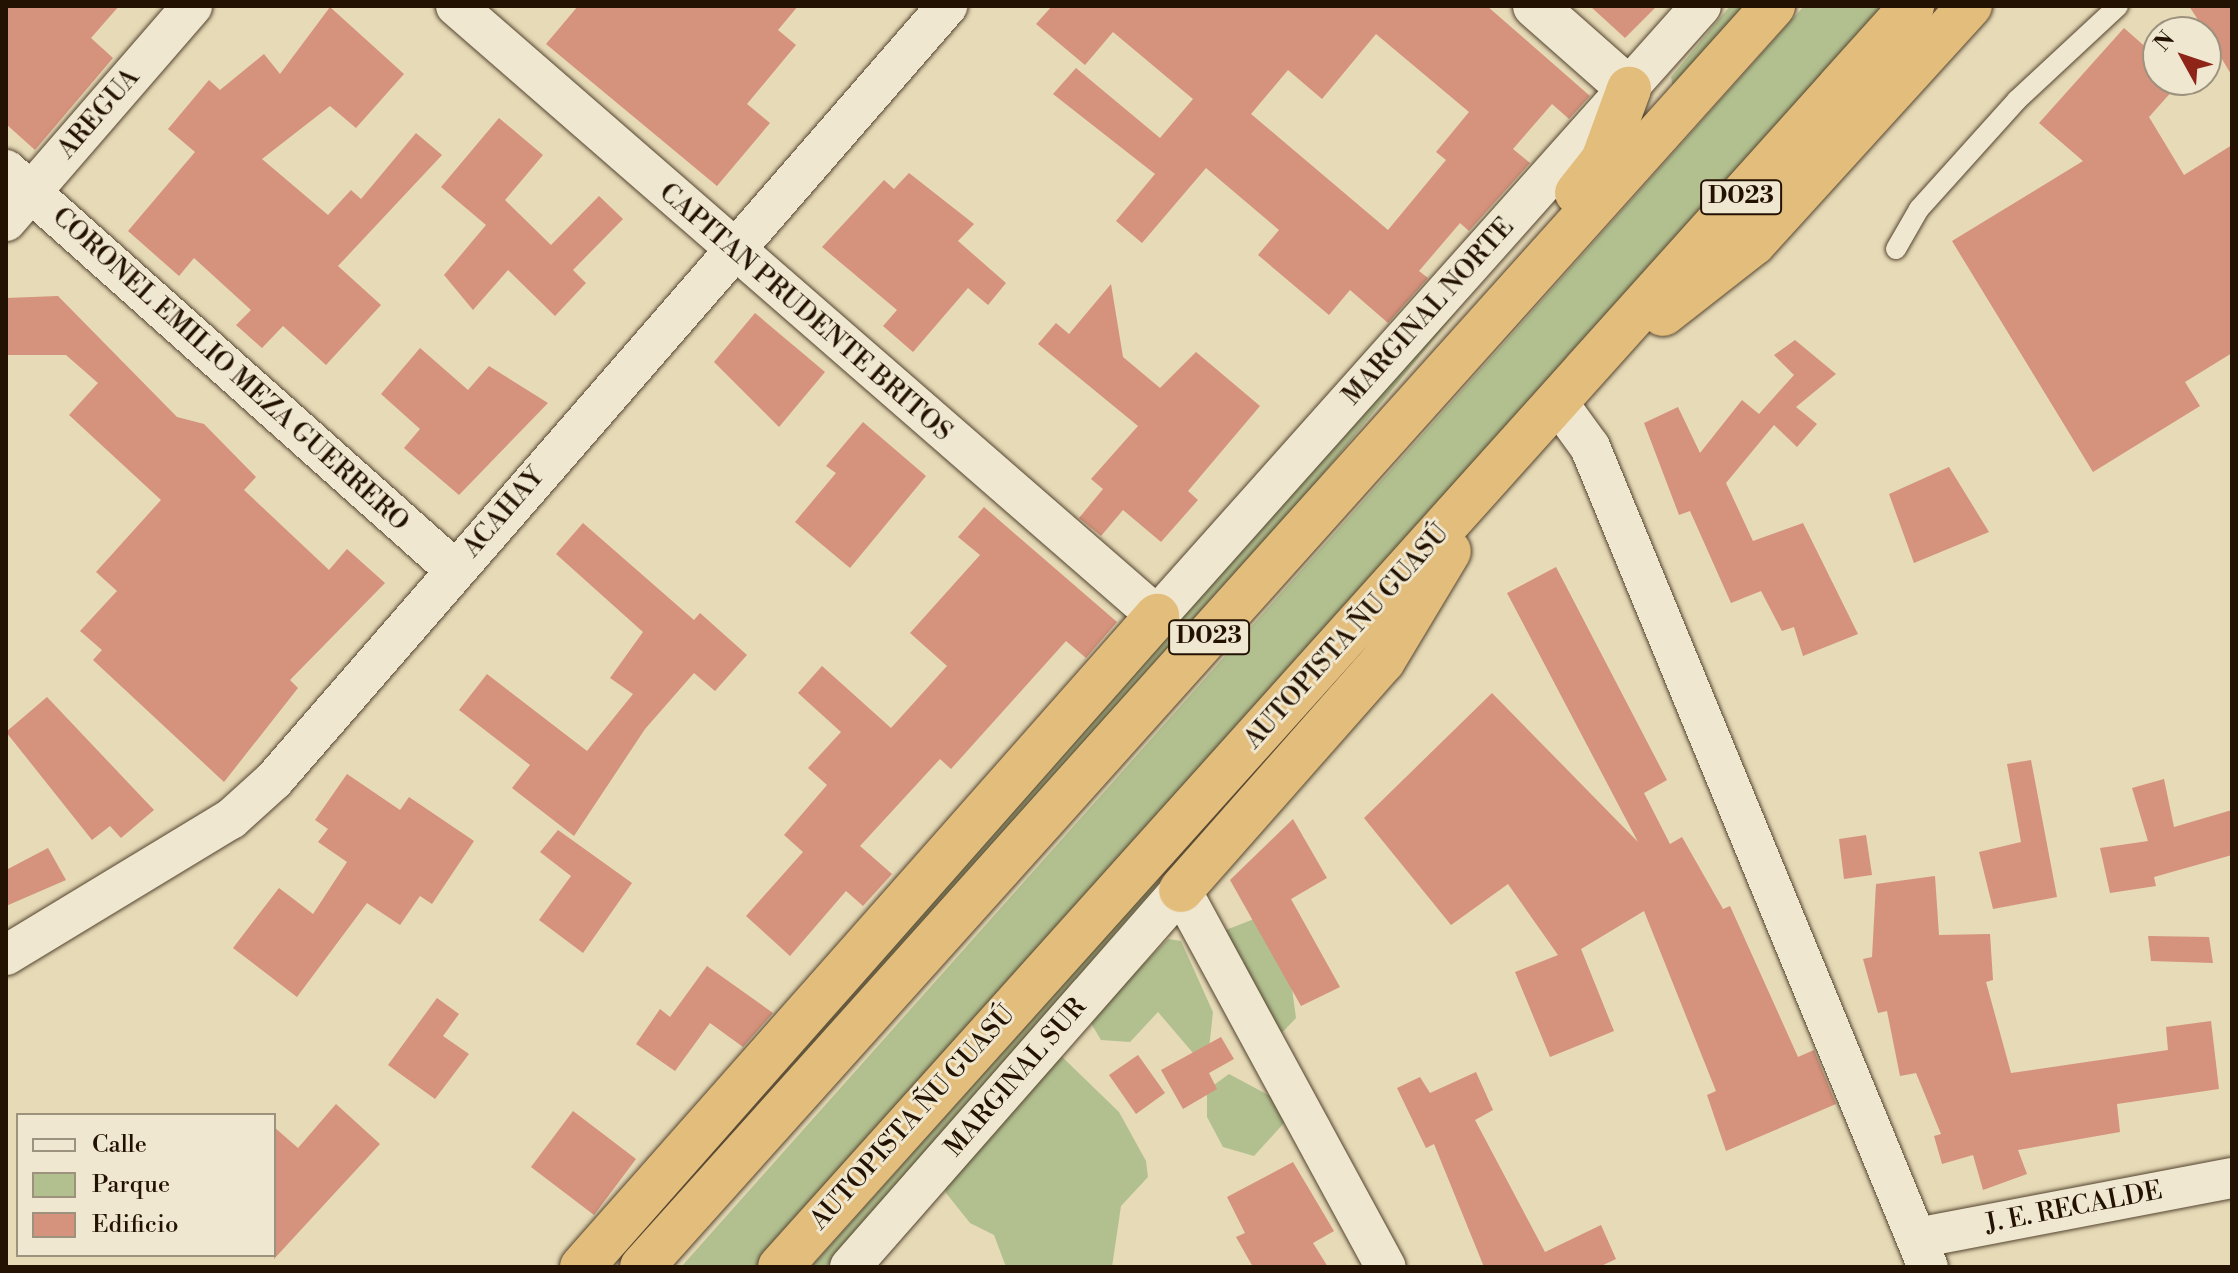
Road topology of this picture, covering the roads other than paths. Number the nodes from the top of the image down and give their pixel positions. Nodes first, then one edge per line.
1 (192, 6) edge
2 (456, 6) edge
3 (947, 6) edge
4 (1535, 6) edge
5 (1701, 6) edge
6 (1773, 6) edge
7 (1912, 6) edge
8 (1970, 6) edge
9 (2118, 6) edge
10 (1629, 89) junction
11 (14, 194) edge
12 (1896, 249) dead end
13 (731, 251) junction
14 (1564, 395) junction
15 (1493, 475) junction
16 (1324, 510) junction
17 (455, 570) junction
18 (1157, 616) junction
19 (1181, 890) junction
20 (6, 955) edge
21 (2232, 1178) edge
22 (1922, 1252) edge
23 (582, 1267) edge
24 (642, 1267) edge
25 (780, 1267) edge
26 (850, 1267) edge
27 (1386, 1267) edge

1 - 11 street, AREGUA
2 - 13 street, CAPITAN PRUDENTE BRITOS
3 - 13 street, ACAHAY
4 - 10 street
5 - 10 street, MARGINAL NORTE
6 - 16 highway, D023
7 - 14 highway, AUTOPISTA ÑU GUASÚ / D023
8 - 14 highway
9 - 12 lane
10 - 16 highway
10 - 18 street, MARGINAL NORTE
11 - 17 street, CORONEL EMILIO MEZA GUERRERO
13 - 17 street, ACAHAY
13 - 18 street, CAPITAN PRUDENTE BRITOS
14 - 15 highway, AUTOPISTA ÑU GUASÚ / D023
14 - 22 street
15 - 19 highway
15 - 25 highway, AUTOPISTA ÑU GUASÚ / D023
16 - 24 highway, D023
17 - 20 street, ACAHAY
18 - 23 highway
19 - 26 street, MARGINAL SUR
19 - 27 street
21 - 22 street, J. E. RECALDE

